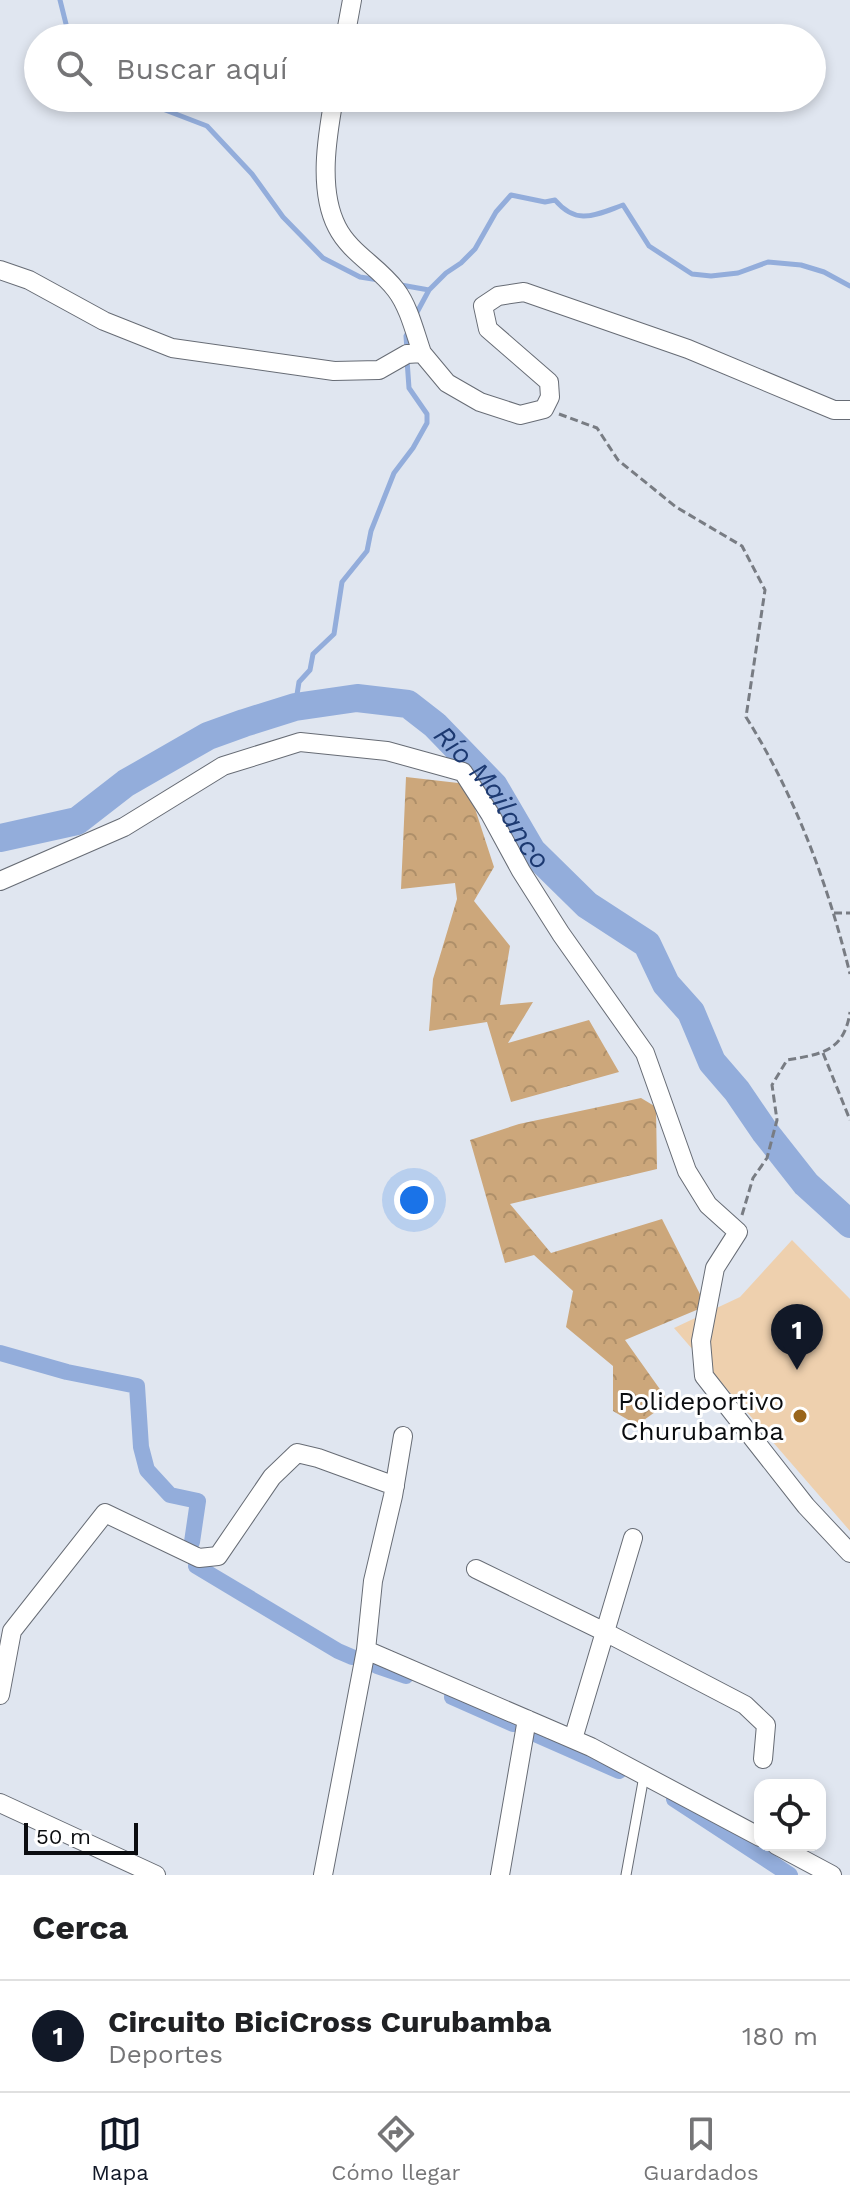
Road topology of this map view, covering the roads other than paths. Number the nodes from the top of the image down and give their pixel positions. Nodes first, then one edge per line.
1 (352, 0) edge
2 (348, 24) edge
3 (331, 112) edge
4 (0, 270) edge
5 (422, 353) junction
6 (850, 410) edge
7 (0, 881) edge
8 (403, 1436) dead end
9 (395, 1486) junction
10 (633, 1538) dead end
11 (850, 1553) edge
12 (476, 1569) dead end
13 (6, 1628) edge
14 (605, 1632) junction
15 (366, 1650) junction
16 (0, 1695) edge
17 (527, 1719) junction
18 (573, 1739) junction
19 (763, 1759) dead end
20 (644, 1776) junction
21 (0, 1803) edge
22 (754, 1834) edge
23 (787, 1851) edge
24 (156, 1875) edge
25 (323, 1875) edge
26 (500, 1875) edge
27 (626, 1875) edge
28 (832, 1875) edge

1 - 2 street
3 - 5 street
4 - 5 street
5 - 6 street
7 - 11 street
8 - 9 street
9 - 13 street
9 - 15 street
10 - 14 street
12 - 14 street
13 - 16 street
14 - 18 street
14 - 19 street
15 - 17 street
15 - 25 street
17 - 18 street
17 - 26 street
18 - 20 street
20 - 22 street
20 - 27 lane
21 - 24 street
23 - 28 street

